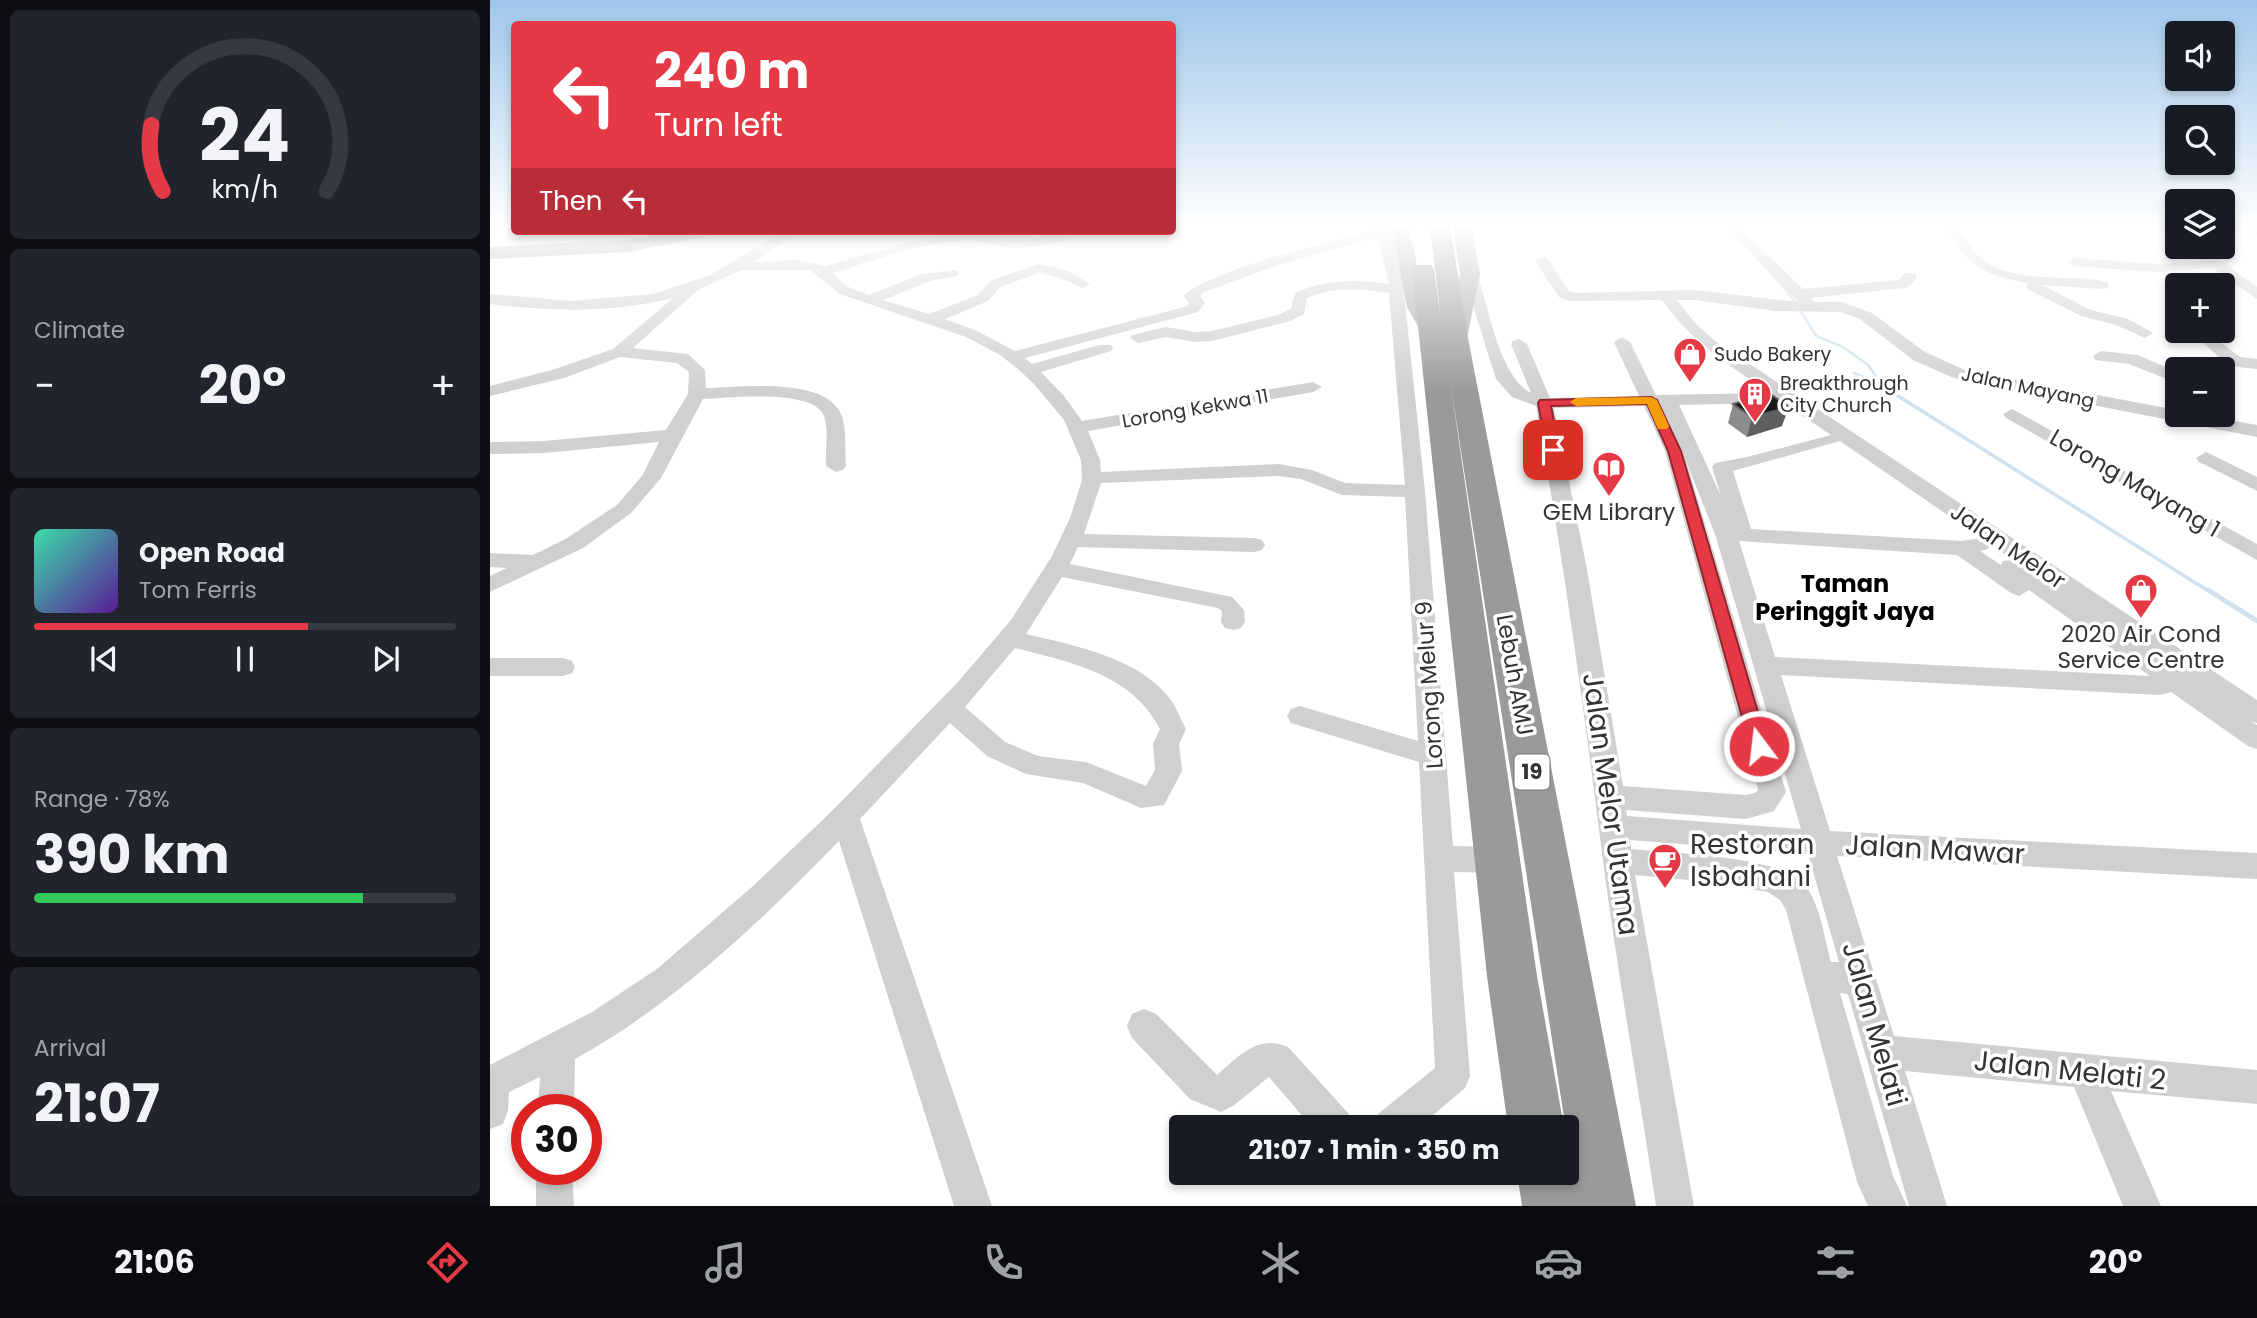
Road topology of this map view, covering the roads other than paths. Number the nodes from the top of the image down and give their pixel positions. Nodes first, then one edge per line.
1 (702, 282) edge
2 (834, 282) edge
3 (914, 282) edge
4 (1000, 282) edge
5 (1079, 282) edge
6 (1216, 282) edge
7 (1381, 282) edge
8 (1423, 282) edge
9 (1424, 282) edge
10 (1425, 282) edge
11 (1426, 282) edge
12 (1556, 282) edge
13 (1787, 282) edge
14 (1905, 282) edge
15 (2026, 282) edge
16 (2074, 282) edge
17 (2240, 282) edge
18 (1083, 284) dead end
19 (2102, 285) dead end
20 (692, 287) junction
21 (1799, 294) junction
22 (2257, 294) edge
23 (1666, 295) junction
24 (490, 299) edge
25 (870, 300) junction
26 (1811, 307) junction
27 (930, 319) junction
28 (2145, 333) dead end
29 (1443, 334) junction
30 (1622, 342) dead end
31 (2211, 343) edge
32 (1518, 344) dead end
33 (619, 352) junction
34 (2101, 356) dead end
35 (1019, 364) junction
36 (2257, 369) edge
37 (2165, 373) edge
38 (1759, 379) junction
39 (1421, 384) junction
40 (1313, 387) dead end
41 (490, 391) edge
42 (697, 394) junction
43 (1655, 396) junction
44 (1777, 396) junction
45 (1544, 403) junction
46 (2165, 410) edge
47 (2012, 414) dead end
48 (2235, 423) edge
49 (1077, 427) junction
50 (2257, 431) edge
51 (672, 435) junction
52 (1832, 440) junction
53 (490, 448) edge
54 (2206, 458) dead end
55 (836, 466) dead end
56 (1092, 478) junction
57 (2257, 485) edge
58 (1415, 491) junction
59 (1919, 493) junction
60 (1734, 534) junction
61 (1071, 540) junction
62 (1254, 545) dead end
63 (1971, 546) junction
64 (2257, 553) edge
65 (490, 560) edge
66 (538, 562) junction
67 (1057, 569) junction
68 (1711, 575) junction
69 (1737, 576) junction
70 (490, 585) edge
71 (1233, 622) dead end
72 (2128, 637) junction
73 (1009, 638) junction
74 (1767, 665) junction
75 (490, 667) edge
76 (563, 667) dead end
77 (2167, 683) junction
78 (949, 707) junction
79 (2257, 713) edge
80 (1300, 716) dead end
81 (1753, 724) junction
82 (1786, 725) junction
83 (2257, 739) edge
84 (1434, 756) junction
85 (1686, 803) junction
86 (1612, 812) junction
87 (845, 816) junction
88 (1693, 834) junction
89 (1821, 843) junction
90 (1441, 859) junction
91 (1499, 860) junction
92 (1618, 860) junction
93 (2257, 866) edge
94 (1699, 868) junction
95 (1820, 976) junction
96 (1861, 980) junction
97 (1144, 1026) dead end
98 (558, 1051) junction
99 (1882, 1052) junction
100 (2084, 1070) junction
101 (2257, 1087) edge
102 (491, 1092) edge
103 (557, 1094) edge
104 (1325, 1115) edge
105 (1406, 1115) edge
106 (1534, 1115) edge
107 (554, 1185) edge
108 (1547, 1185) edge
109 (555, 1206) edge
110 (973, 1206) edge
111 (1551, 1206) edge
112 (1606, 1206) edge
113 (1675, 1206) edge
114 (1888, 1206) edge
115 (1928, 1206) edge
116 (2142, 1206) edge

1 - 20 street
2 - 25 street
3 - 25 street
4 - 27 street
5 - 18 street
6 - 35 street
7 - 35 street
8 - 29 main road
9 - 39 street, Lorong Melur 9
10 - 29 highway, Lebuh AMJ / 19
11 - 45 street
12 - 23 street, Jalan Mayang
13 - 21 street
14 - 21 street
15 - 28 street
16 - 19 street
17 - 22 street
20 - 24 street
20 - 33 street
21 - 26 street
23 - 26 street, Jalan Mayang
23 - 38 street, Jalan Melor
25 - 27 street
26 - 46 street, Jalan Mayang
27 - 35 street
29 - 39 highway, Lebuh AMJ / 19
29 - 112 highway, Lebuh AMJ / 19
30 - 43 street
31 - 36 street
32 - 45 street
33 - 41 street
33 - 42 street
34 - 37 street
35 - 49 street
38 - 43 street
38 - 44 street, Jalan Melor
39 - 58 street, Lorong Melur 9
39 - 91 highway, Lebuh AMJ / 19
40 - 49 street, Lorong Kekwa 11
42 - 51 street
42 - 55 street
43 - 44 street
43 - 45 street
43 - 60 street
43 - 68 street
44 - 52 street, Jalan Melor
44 - 59 street, Jalan Melor
45 - 86 street, Jalan Melor Utama
47 - 64 street, Lorong Mayang 1
48 - 50 street, Jalan Mayang
49 - 56 street
51 - 53 street
51 - 66 street
52 - 59 street, Jalan Melor
52 - 60 street
54 - 57 street
56 - 58 street
56 - 61 street
58 - 84 street, Lorong Melur 9
59 - 63 street, Jalan Melor
59 - 72 street, Jalan Melor
60 - 63 street
60 - 69 street, Jalan Melati
61 - 62 street
61 - 67 street
63 - 72 street, Jalan Melor
63 - 77 street
65 - 66 street
66 - 70 street
67 - 71 street
67 - 73 street
68 - 69 street
68 - 81 street
69 - 74 street, Jalan Melati
72 - 77 street, Jalan Melor
72 - 79 street, Jalan Melor
73 - 78 street
73 - 78 street
74 - 77 street
74 - 82 street, Jalan Melati
75 - 76 street
77 - 83 street, Jalan Melor
78 - 87 street
80 - 84 street
81 - 82 street
81 - 85 street
82 - 89 street, Jalan Melati
84 - 90 street, Lorong Melur 9
85 - 86 street
85 - 88 street
86 - 88 street, Jalan Mawar
86 - 92 street, Jalan Melor Utama
87 - 98 street
87 - 110 street
88 - 89 street, Jalan Mawar
88 - 94 street
89 - 93 street, Jalan Mawar
89 - 96 street, Jalan Melati
90 - 91 street
90 - 105 street, Lorong Melur 9
91 - 106 highway, Lebuh AMJ / 19
92 - 94 street
92 - 113 street, Jalan Melor Utama
94 - 95 street
95 - 96 street
95 - 114 street
96 - 99 street, Jalan Melati
97 - 104 street
98 - 102 street
98 - 103 street
99 - 100 street, Jalan Melati 2
99 - 115 street, Jalan Melati
100 - 101 street, Jalan Melati 2
100 - 116 street
107 - 109 street
108 - 111 highway

